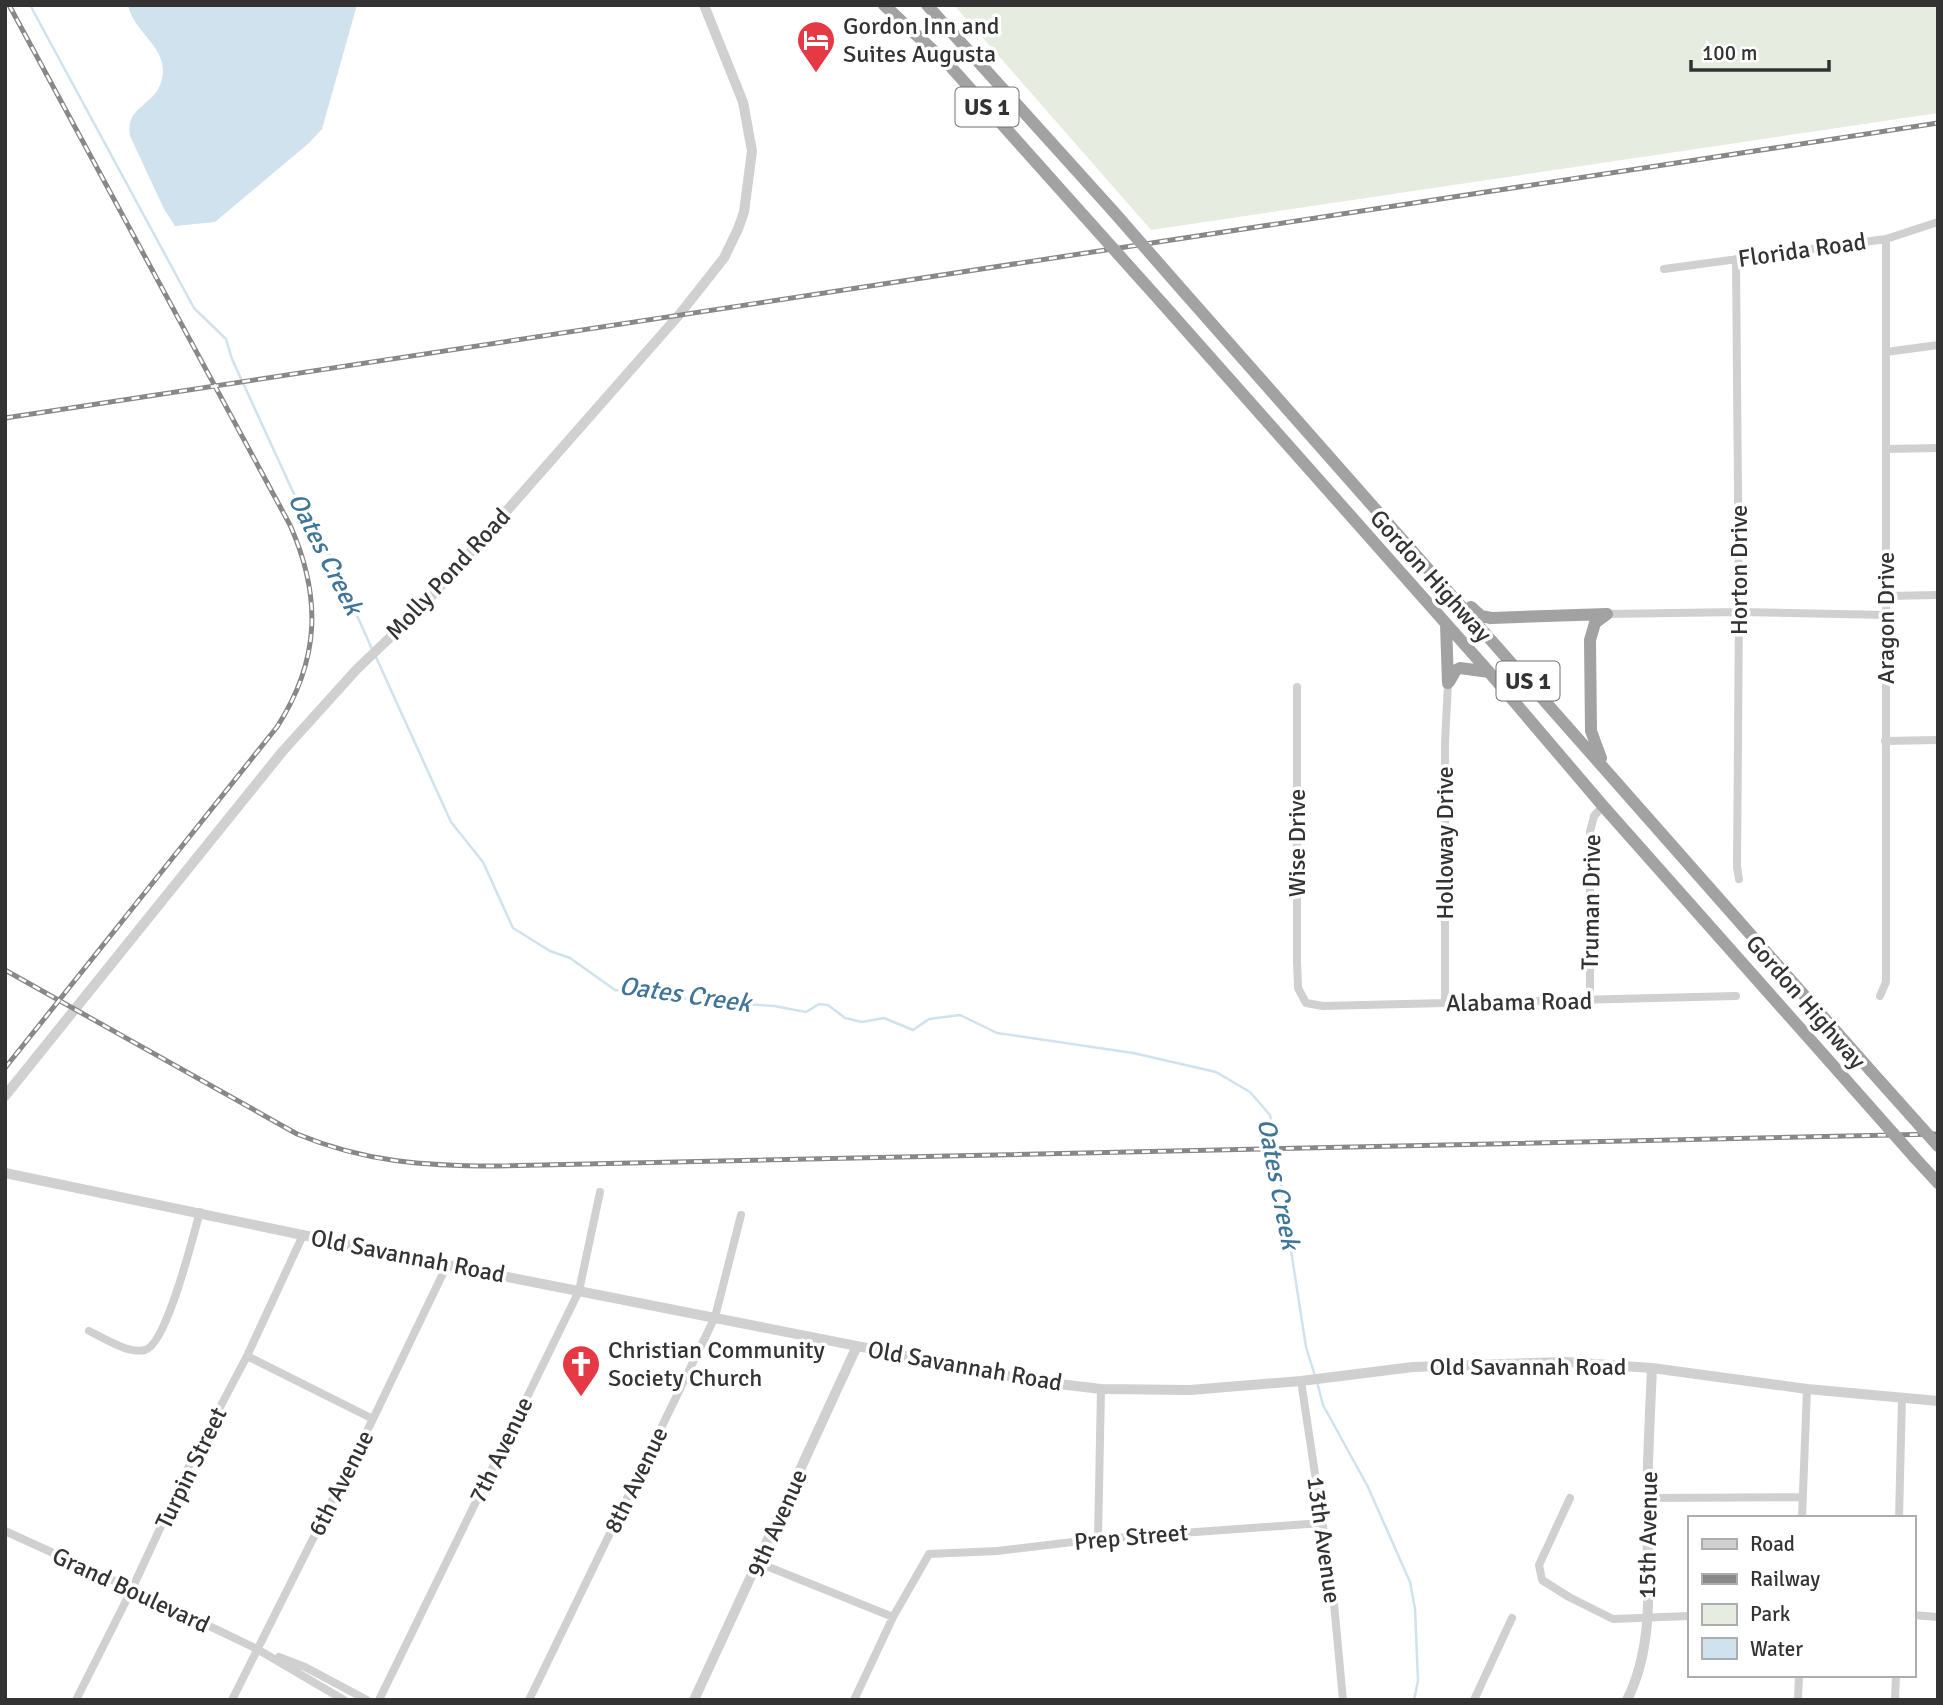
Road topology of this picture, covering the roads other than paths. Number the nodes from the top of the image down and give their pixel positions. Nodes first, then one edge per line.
1 (704, 5) edge
2 (884, 5) edge
3 (927, 5) edge
4 (1938, 222) edge
5 (1886, 239) junction
6 (1736, 259) junction
7 (1664, 269) dead end
8 (1938, 345) edge
9 (1886, 352) junction
10 (1938, 448) edge
11 (1886, 449) junction
12 (1938, 595) edge
13 (1451, 596) junction
14 (1886, 596) junction
15 (1739, 612) junction
16 (1607, 614) junction
17 (1886, 615) junction
18 (1446, 624) junction
19 (1489, 672) junction
20 (1448, 683) junction
21 (1297, 687) dead end
22 (1938, 740) edge
23 (1885, 741) junction
24 (1605, 768) junction
25 (1603, 806) junction
26 (1739, 879) dead end
27 (1736, 996) dead end
28 (1880, 996) dead end
29 (1303, 999) joint
30 (1590, 1001) junction
31 (1445, 1003) junction
32 (5, 1096) edge
33 (1938, 1146) edge
34 (5, 1173) edge
35 (1938, 1183) edge
36 (600, 1192) dead end
37 (200, 1212) junction
38 (741, 1215) dead end
39 (303, 1235) junction
40 (447, 1265) junction
41 (579, 1291) junction
42 (715, 1317) junction
43 (89, 1331) dead end
44 (857, 1346) junction
45 (247, 1356) junction
46 (1652, 1368) junction
47 (1306, 1380) junction
48 (1101, 1389) junction
49 (1807, 1390) junction
50 (1902, 1397) junction
51 (1938, 1401) edge
52 (373, 1419) junction
53 (1803, 1497) junction
54 (1570, 1498) dead end
55 (1647, 1498) junction
56 (1802, 1516) edge
57 (1899, 1516) edge
58 (1322, 1523) junction
59 (5, 1531) edge
60 (1098, 1539) junction
61 (759, 1563) junction
62 (132, 1589) junction
63 (1915, 1615) edge
64 (893, 1616) junction
65 (1647, 1616) junction
66 (1688, 1616) edge
67 (1938, 1617) edge
68 (1512, 1618) dead end
69 (257, 1649) junction
70 (1799, 1677) edge
71 (1896, 1677) edge
72 (76, 1700) edge
73 (232, 1700) edge
74 (344, 1700) edge
75 (367, 1700) edge
76 (379, 1700) edge
77 (529, 1700) edge
78 (694, 1700) edge
79 (854, 1700) edge
80 (1343, 1700) edge
81 (1474, 1700) edge
82 (1627, 1700) edge
83 (1798, 1700) edge
84 (1895, 1700) edge

1 - 32 street, Molly Pond Road
2 - 18 highway, Gordon Highway / US 1, bridge
3 - 13 highway, Gordon Highway / US 1, bridge
4 - 5 street, Florida Road
5 - 6 street, Florida Road
5 - 9 street, Aragon Drive
6 - 7 street, Florida Road
6 - 15 street, Horton Drive
8 - 9 street
9 - 11 street, Aragon Drive
10 - 11 street
11 - 14 street, Aragon Drive
12 - 14 street
13 - 16 highway
13 - 24 highway, Gordon Highway / US 1
14 - 17 street, Aragon Drive
15 - 16 street
15 - 17 street
15 - 26 street, Horton Drive
16 - 24 highway
17 - 23 street, Aragon Drive
18 - 19 highway, Gordon Highway / US 1
18 - 20 highway
19 - 20 highway
19 - 25 highway, Gordon Highway / US 1
20 - 31 street, Holloway Drive
21 - 29 street, Wise Drive
22 - 23 street
23 - 28 street, Aragon Drive
24 - 33 highway, Gordon Highway / US 1, bridge
25 - 30 street, Truman Drive
25 - 35 highway, Gordon Highway / US 1, bridge
27 - 30 street, Alabama Road
29 - 31 street, Alabama Road
30 - 31 street, Alabama Road
34 - 37 street, Old Savannah Road
36 - 41 street, 7th Avenue
37 - 39 street, Old Savannah Road
37 - 43 street
38 - 42 street, 8th Avenue
39 - 40 street, Old Savannah Road
39 - 45 street, Turpin Street
40 - 41 street, Old Savannah Road
40 - 52 street, 6th Avenue
41 - 42 street, Old Savannah Road
41 - 76 street, 7th Avenue
42 - 44 street, Old Savannah Road
42 - 77 street, 8th Avenue
44 - 48 street, Old Savannah Road
44 - 61 street, 9th Avenue
45 - 52 street
45 - 62 street, Turpin Street
46 - 47 street, Old Savannah Road
46 - 49 street, Old Savannah Road
46 - 55 street, 15th Avenue
47 - 48 street, Old Savannah Road
47 - 58 street, 13th Avenue
48 - 60 street
49 - 50 street, Old Savannah Road
49 - 53 street
50 - 51 street, Old Savannah Road
50 - 57 street
52 - 69 street, 6th Avenue
53 - 55 street
53 - 56 street
54 - 65 street
55 - 65 street, 15th Avenue
58 - 60 street, Prep Street
58 - 80 street, 13th Avenue
59 - 62 street, Grand Boulevard
60 - 64 street, Prep Street
61 - 64 street
61 - 78 street, 9th Avenue
62 - 69 street, Grand Boulevard
62 - 72 street, Turpin Street
63 - 67 street
64 - 79 street
65 - 66 street
65 - 82 street, 15th Avenue
68 - 81 street
69 - 73 street, 6th Avenue
69 - 74 street, Grand Boulevard
69 - 75 street, Grand Boulevard
70 - 83 street
71 - 84 street

